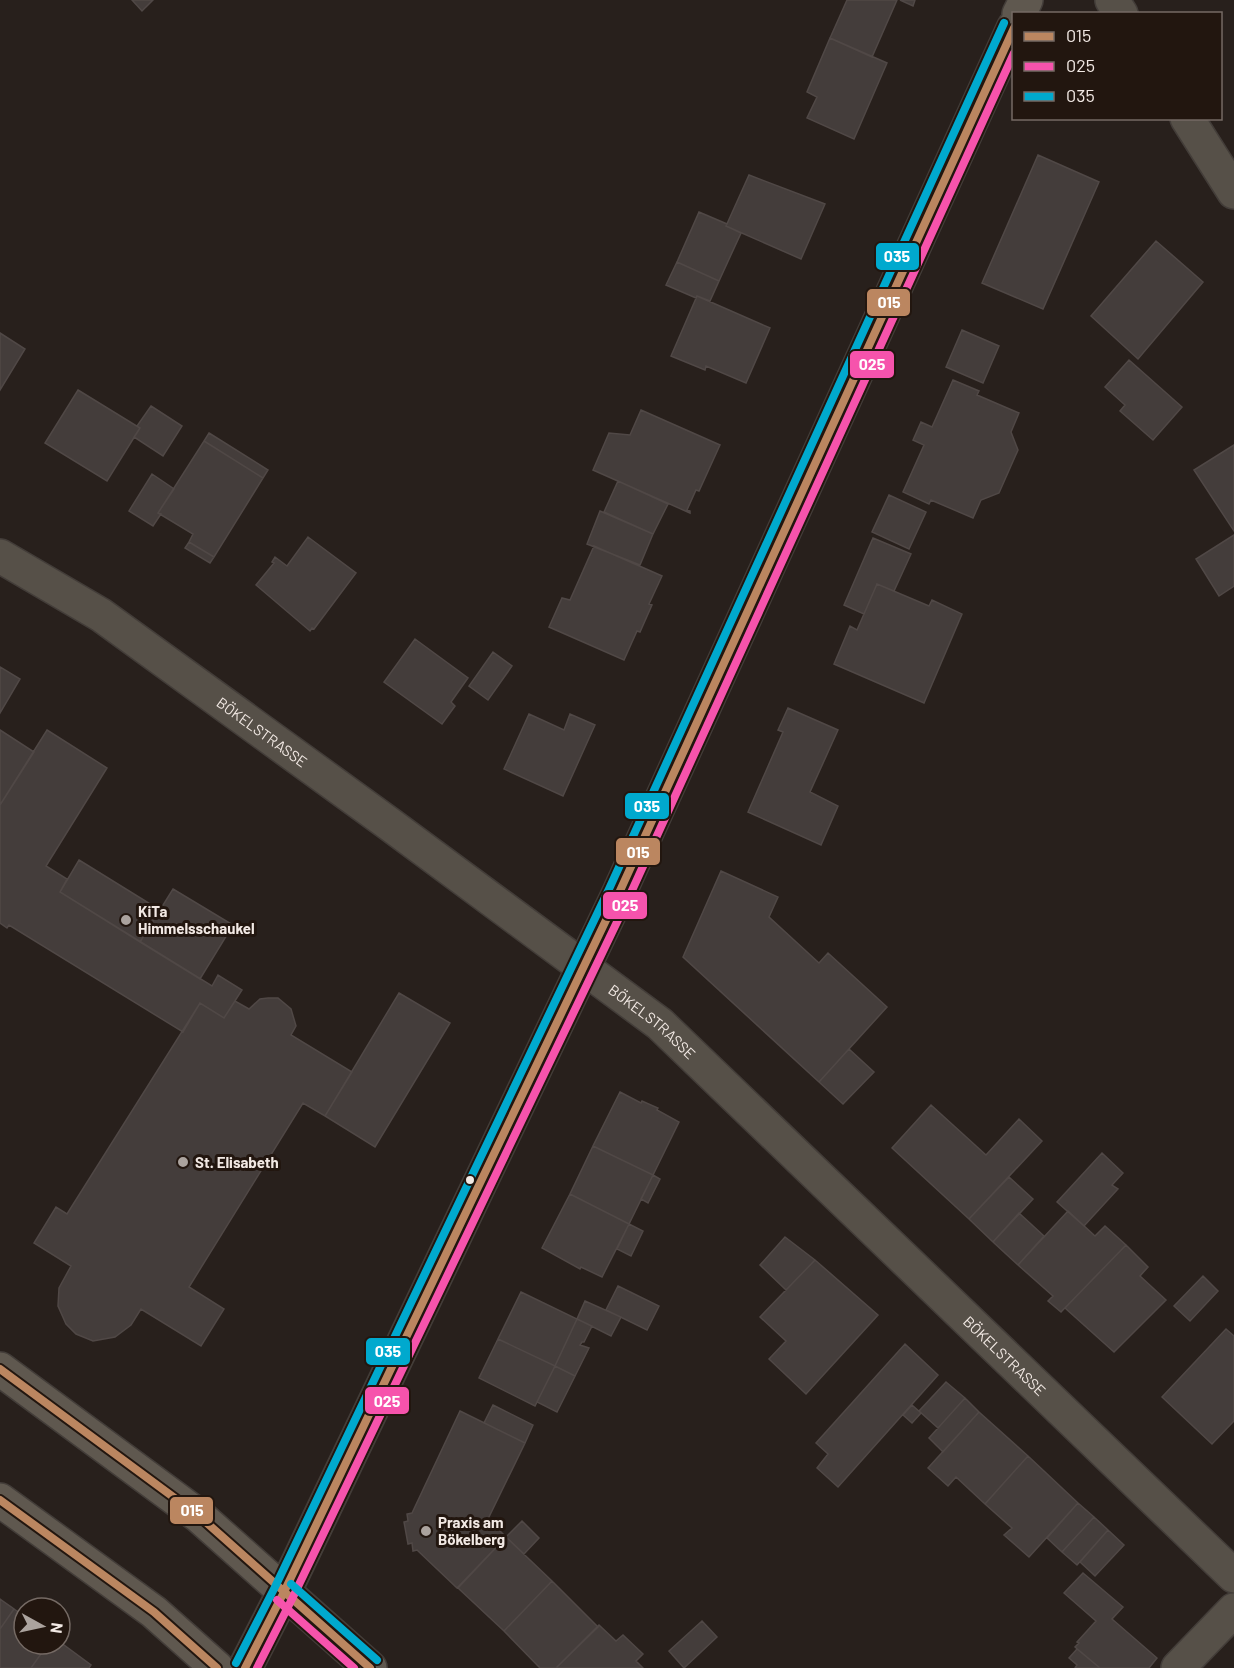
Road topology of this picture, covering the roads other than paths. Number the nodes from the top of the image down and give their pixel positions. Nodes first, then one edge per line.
1 (1012, 31) edge
2 (1188, 120) edge
3 (1234, 192) edge
4 (0, 555) edge
5 (583, 968) junction
6 (0, 1370) edge
7 (0, 1500) edge
8 (1234, 1576) edge
9 (284, 1592) junction
10 (1234, 1611) edge
11 (217, 1668) edge
12 (244, 1668) edge
13 (370, 1668) edge
14 (1178, 1668) edge

1 - 5 main road
2 - 3 street
4 - 5 street, BÖKELSTRASSE
5 - 8 street, BÖKELSTRASSE
5 - 9 main road
6 - 9 main road
7 - 11 main road
9 - 12 main road
9 - 13 main road
10 - 14 street

